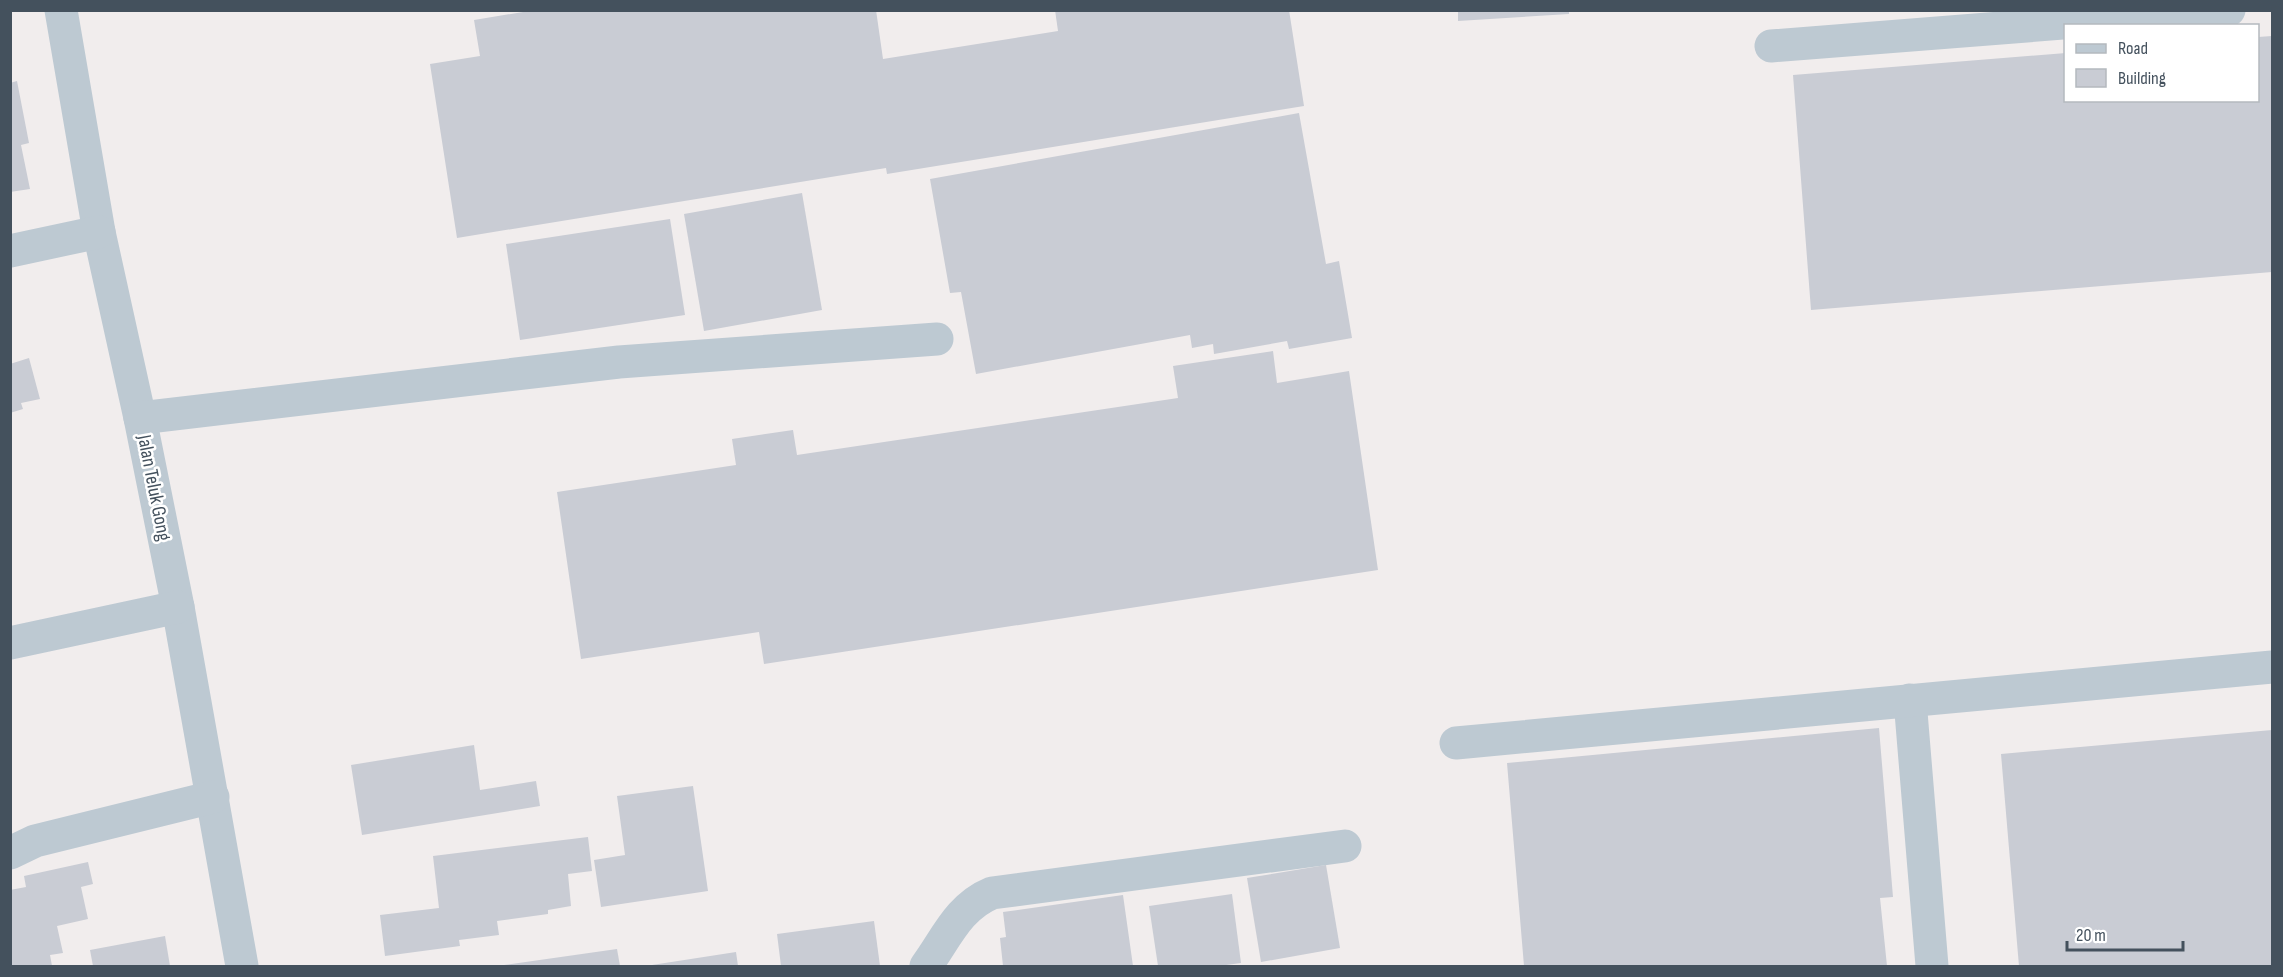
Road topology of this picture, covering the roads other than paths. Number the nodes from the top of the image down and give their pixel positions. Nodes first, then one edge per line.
1 (61, 10) edge
2 (2229, 10) edge
3 (1771, 46) dead end
4 (99, 232) junction
5 (10, 251) edge
6 (937, 339) dead end
7 (140, 418) junction
8 (178, 607) junction
9 (10, 643) edge
10 (2272, 667) edge
11 (1910, 700) junction
12 (1456, 743) dead end
13 (213, 796) junction
14 (1345, 846) dead end
15 (10, 853) edge
16 (242, 966) edge
17 (926, 966) edge
18 (1932, 966) edge

1 - 4 street, Jalan Teluk Gong
2 - 3 street
4 - 5 street
4 - 7 street, Jalan Teluk Gong
6 - 7 street
7 - 8 street, Jalan Teluk Gong
8 - 9 street
8 - 13 street, Jalan Teluk Gong
10 - 11 street
11 - 12 street
11 - 18 street
13 - 15 street
13 - 16 street, Jalan Teluk Gong
14 - 17 street

